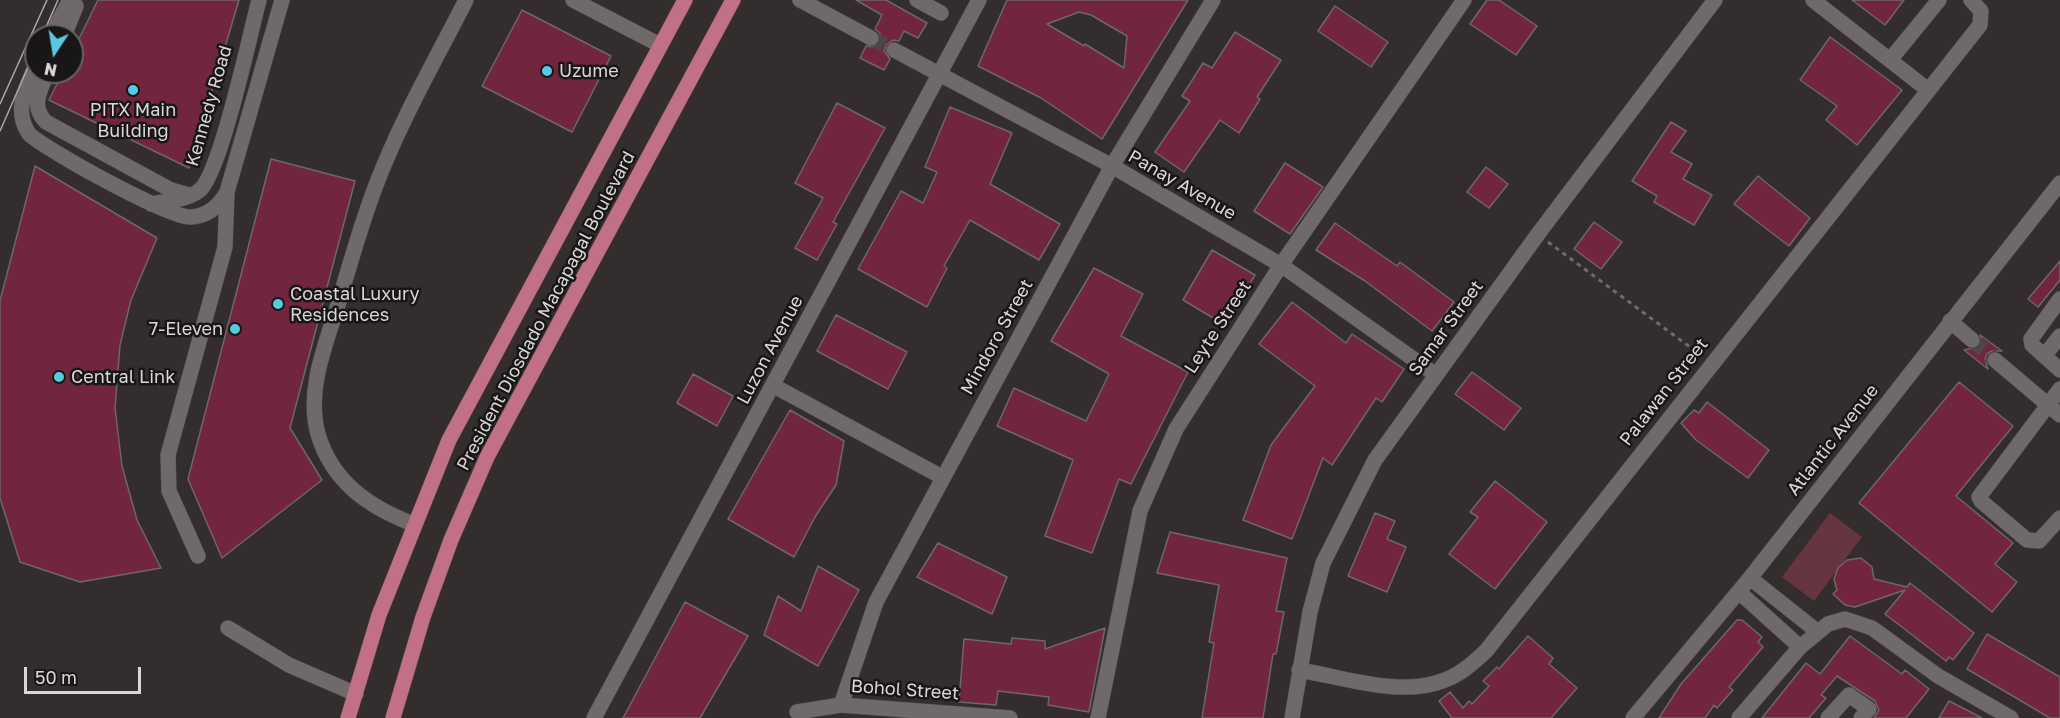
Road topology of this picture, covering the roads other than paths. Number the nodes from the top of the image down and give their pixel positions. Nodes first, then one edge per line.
1 (70, 0) edge
2 (79, 0) edge
3 (259, 0) edge
4 (282, 0) edge
5 (466, 0) edge
6 (573, 0) edge
7 (685, 0) edge
8 (733, 0) edge
9 (917, 0) edge
10 (979, 0) edge
11 (1213, 0) edge
12 (1464, 0) edge
13 (1715, 0) edge
14 (1813, 0) edge
15 (1939, 0) edge
16 (1971, 0) edge
17 (808, 2) edge
18 (941, 13) dead end
19 (57, 24) edge
20 (69, 24) edge
21 (871, 38) tunnel mouth
22 (660, 45) junction
23 (894, 50) tunnel mouth
24 (1890, 60) junction
25 (940, 75) junction
26 (28, 84) edge
27 (43, 84) edge
28 (1928, 90) junction
29 (1112, 166) junction
30 (2060, 183) edge
31 (227, 192) junction
32 (190, 195) junction
33 (151, 204) junction
34 (1281, 265) junction
35 (2060, 299) edge
36 (1950, 321) junction
37 (2060, 336) edge
38 (1972, 340) tunnel mouth
39 (2045, 355) junction
40 (1995, 360) tunnel mouth
41 (2060, 370) edge
42 (1436, 375) junction
43 (774, 386) junction
44 (2060, 389) edge
45 (2055, 410) edge
46 (942, 477) junction
47 (2060, 518) edge
48 (413, 524) junction
49 (198, 556) dead end
50 (1750, 578) junction
51 (1739, 592) junction
52 (228, 628) dead end
53 (1818, 632) junction
54 (1800, 647) junction
55 (1299, 670) junction
56 (356, 694) junction
57 (842, 705) junction
58 (797, 712) dead end
59 (348, 718) edge
60 (393, 718) edge
61 (594, 718) edge
62 (1010, 718) edge
63 (1098, 718) edge
64 (1292, 718) edge
65 (1633, 718) edge
66 (1739, 718) edge
67 (1828, 718) edge
68 (1861, 718) edge
69 (2011, 718) edge

1 - 19 street
2 - 20 street
3 - 32 street, Kennedy Road
4 - 31 street
5 - 48 street
6 - 22 street
7 - 22 main road, President Diosdado Macapagal Boulevard
8 - 60 main road, President Diosdado Macapagal Boulevard
9 - 18 street
10 - 25 street, Luzon Avenue
11 - 29 street, Mindoro Street
12 - 34 street, Leyte Street
13 - 42 street, Samar Street
14 - 24 street
15 - 24 street
16 - 28 street, Palawan Street
17 - 21 street
22 - 48 main road, President Diosdado Macapagal Boulevard
23 - 25 street, Panay Avenue
24 - 28 street
25 - 29 street, Panay Avenue
25 - 43 street, Luzon Avenue
26 - 33 street
27 - 32 street
28 - 55 street, Palawan Street
29 - 34 street, Panay Avenue
29 - 46 street, Mindoro Street
30 - 36 street, Atlantic Avenue
31 - 33 street
31 - 49 street
32 - 33 street
34 - 42 street, Panay Avenue
34 - 63 street, Leyte Street
35 - 39 street
36 - 38 street
36 - 50 street, Atlantic Avenue
37 - 39 street
39 - 41 street
40 - 45 street
42 - 55 street, Samar Street
43 - 46 street
43 - 61 street, Luzon Avenue
44 - 45 street
45 - 47 street
46 - 57 street, Mindoro Street
48 - 56 main road, President Diosdado Macapagal Boulevard
50 - 51 street, Atlantic Avenue
50 - 53 street
51 - 54 street
51 - 65 street, Atlantic Avenue
52 - 56 street
53 - 54 street
53 - 69 street
54 - 66 street
55 - 64 street, Samar Street
56 - 59 main road, President Diosdado Macapagal Boulevard
57 - 58 street, Bohol Street
57 - 62 street, Bohol Street
67 - 68 street

